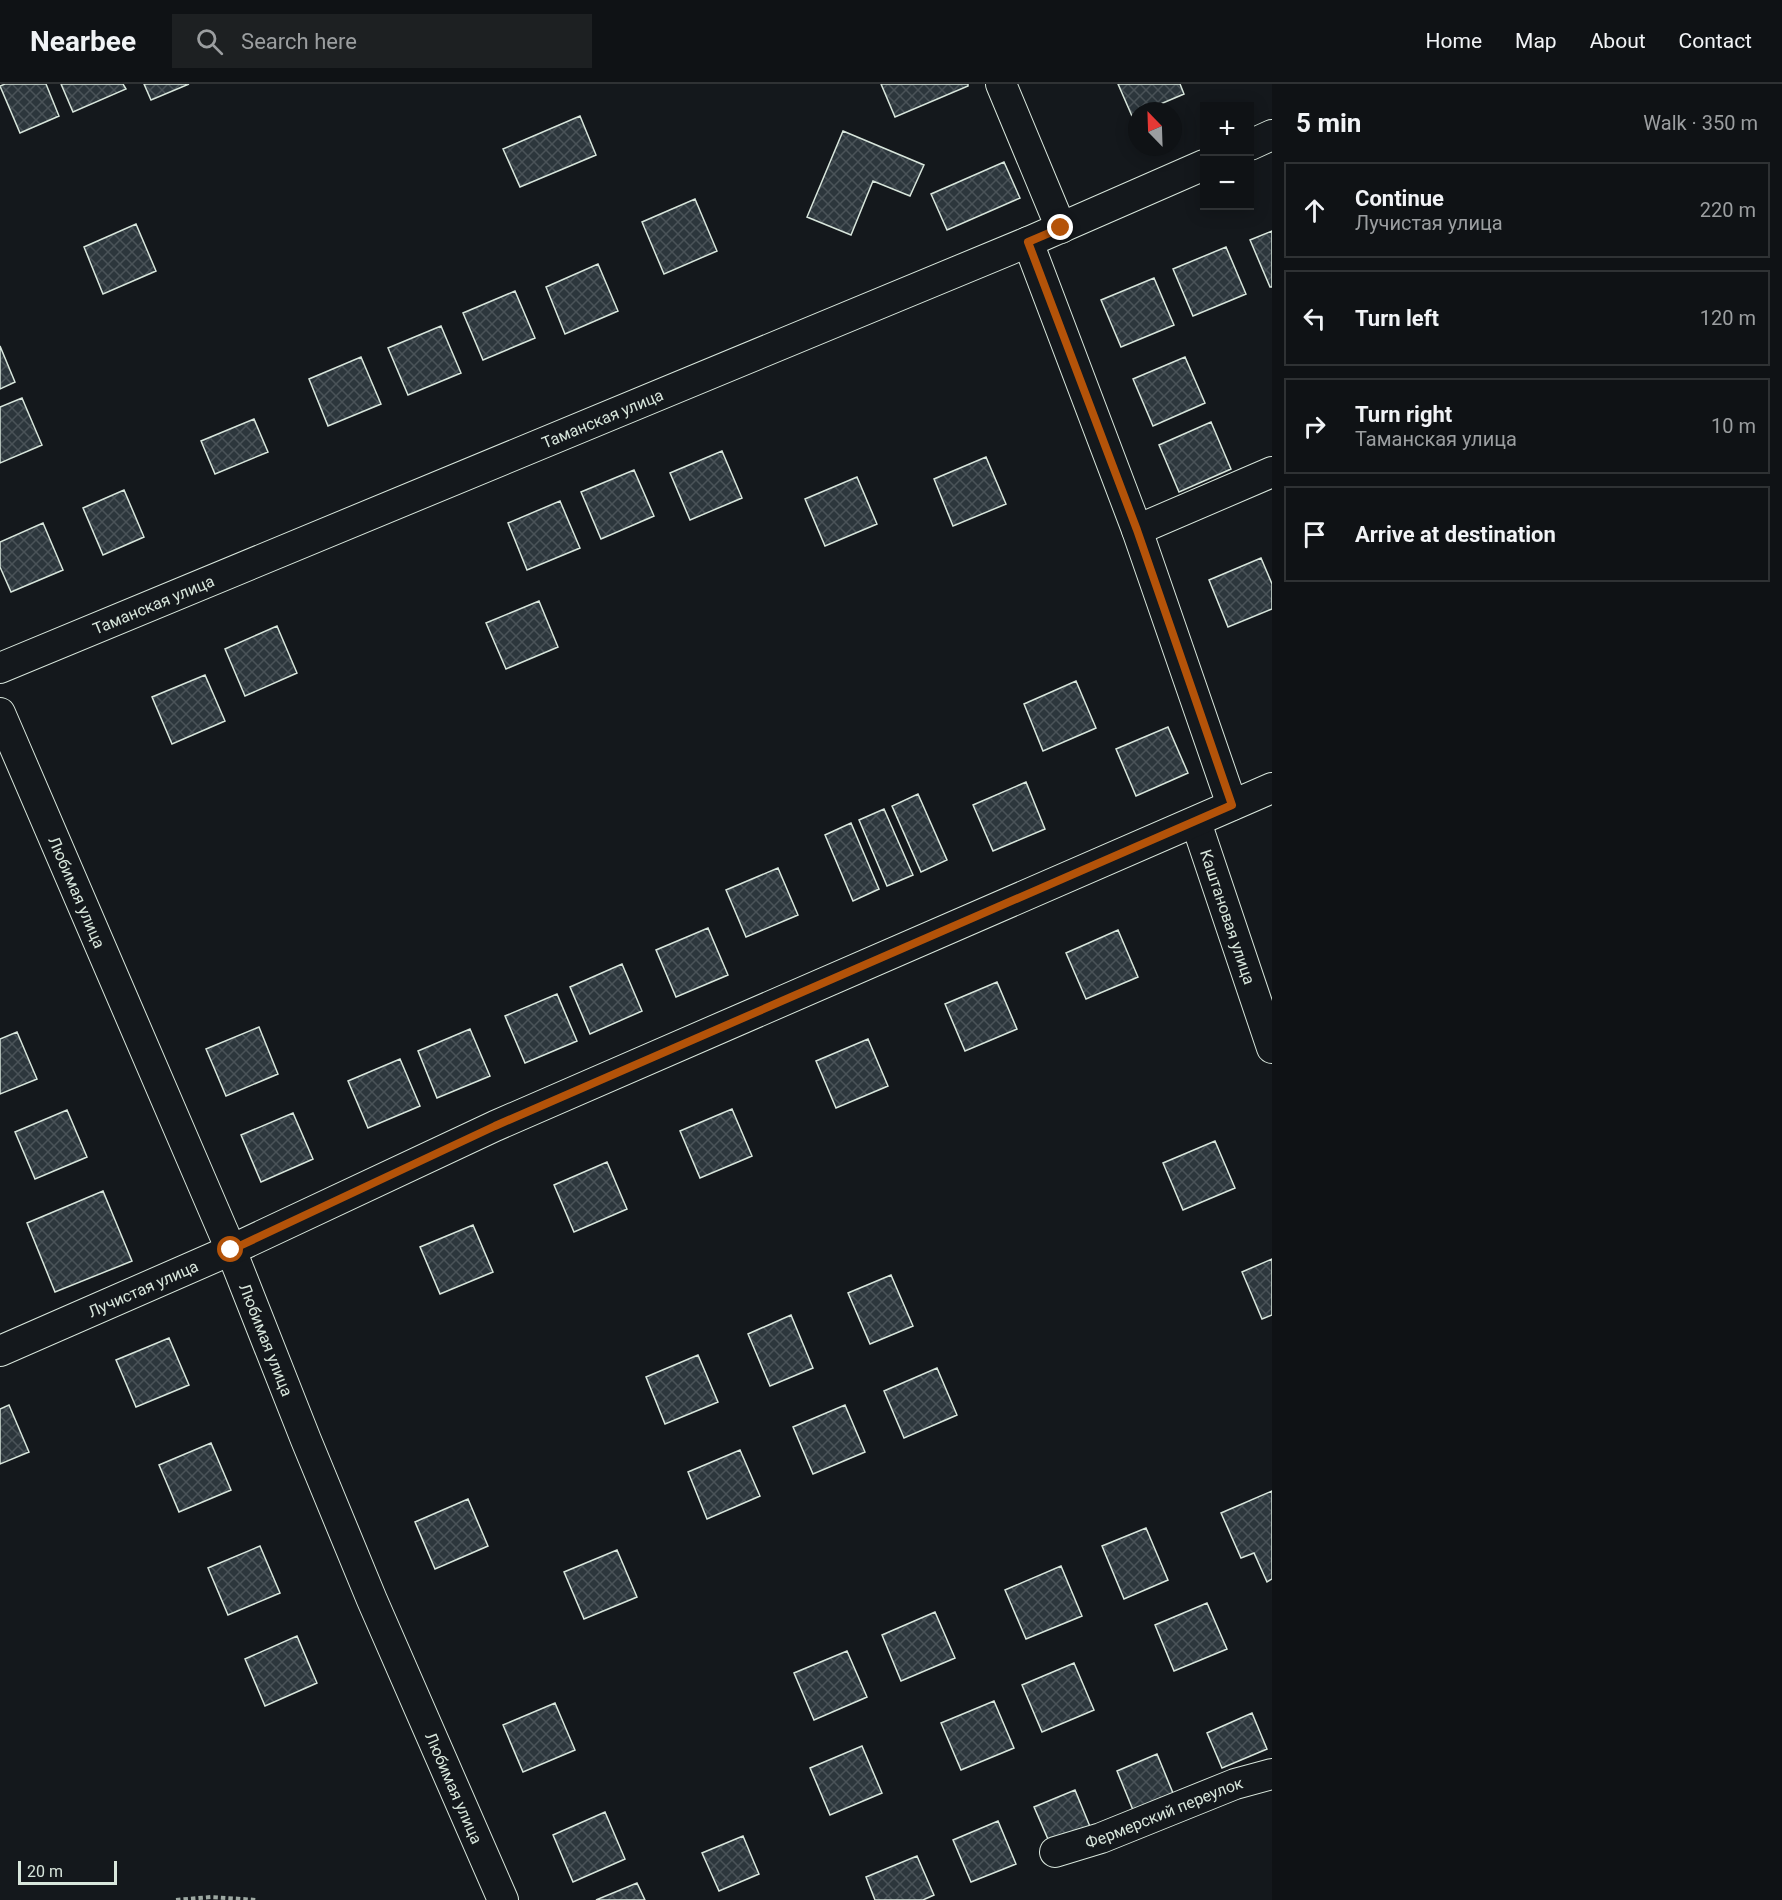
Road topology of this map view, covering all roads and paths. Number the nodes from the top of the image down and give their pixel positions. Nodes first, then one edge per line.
1 (1001, 84) edge
2 (1272, 135) edge
3 (1254, 143) edge
4 (1200, 167) edge
5 (1061, 228) junction
6 (1028, 242) junction
7 (1272, 472) edge
8 (1137, 530) junction
9 (0, 668) edge
10 (0, 713) edge
11 (1272, 788) edge
12 (1232, 805) junction
13 (1196, 822) junction
14 (1272, 1047) edge
15 (231, 1250) junction
16 (0, 1351) edge
17 (1272, 1774) edge
18 (1055, 1851) dead end
19 (176, 1900) edge
20 (257, 1900) edge
21 (503, 1900) edge

1 - 5 street
2 - 3 street
4 - 5 street, Таманская улица
5 - 6 street, Таманская улица
6 - 8 street
6 - 9 street, Таманская улица
7 - 8 street
8 - 12 street
10 - 15 street, Любимая улица
11 - 12 street, Лучистая улица
12 - 13 street, Лучистая улица
13 - 14 street, Каштановая улица
13 - 15 street, Лучистая улица
15 - 16 street, Лучистая улица
15 - 21 street, Любимая улица
17 - 18 street, Фермерский переулок
19 - 20 path

